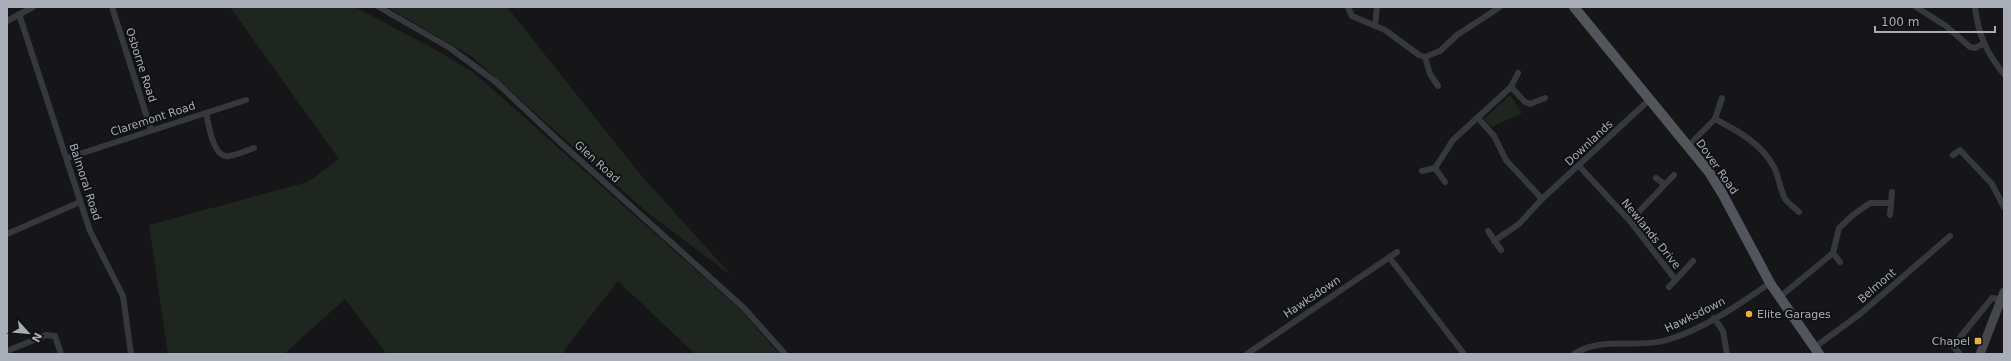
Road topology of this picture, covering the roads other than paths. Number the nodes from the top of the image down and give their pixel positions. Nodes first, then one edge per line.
1 (33, 7) edge
2 (112, 7) edge
3 (379, 7) edge
4 (1348, 7) edge
5 (1377, 7) edge
6 (1500, 7) edge
7 (1574, 7) edge
8 (1916, 7) edge
9 (1975, 7) edge
10 (19, 14) junction
11 (7, 21) edge
12 (1375, 26) junction
13 (1983, 44) junction
14 (1426, 57) junction
15 (1518, 74) dead end
16 (2004, 74) edge
17 (1438, 86) dead end
18 (1511, 87) junction
19 (1545, 98) dead end
20 (1722, 98) dead end
21 (246, 100) dead end
22 (1649, 100) junction
23 (206, 112) junction
24 (1478, 118) junction
25 (1715, 119) junction
26 (151, 130) junction
27 (1688, 146) junction
28 (254, 148) dead end
29 (1953, 155) dead end
30 (67, 158) junction
31 (1579, 166) junction
32 (1435, 168) junction
33 (1422, 172) dead end
34 (1674, 175) dead end
35 (1656, 178) dead end
36 (1445, 182) dead end
37 (1664, 184) junction
38 (1892, 192) dead end
39 (1542, 199) junction
40 (80, 202) junction
41 (1891, 204) junction
42 (2004, 207) edge
43 (1798, 212) dead end
44 (1890, 215) dead end
45 (1630, 220) junction
46 (1488, 231) dead end
47 (7, 234) edge
48 (1950, 236) dead end
49 (1494, 241) junction
50 (1501, 250) dead end
51 (1397, 252) dead end
52 (1833, 253) junction
53 (1389, 257) junction
54 (1693, 260) dead end
55 (1840, 262) dead end
56 (1675, 279) junction
57 (1770, 283) junction
58 (1669, 287) dead end
59 (2002, 295) edge
60 (1781, 296) junction
61 (1714, 318) junction
62 (7, 351) edge
63 (1817, 351) edge
64 (60, 354) edge
65 (130, 354) edge
66 (784, 354) edge
67 (1246, 354) edge
68 (1464, 354) edge
69 (1574, 354) edge
70 (1727, 354) edge
71 (1960, 354) edge
72 (1980, 354) edge

1 - 10 street
2 - 26 street, Osborne Road
3 - 66 street, Glen Road
4 - 12 street
5 - 12 street
6 - 14 street
7 - 22 main road, Dover Road
8 - 13 street
9 - 13 street
10 - 11 street
10 - 30 street, Balmoral Road
12 - 14 street
13 - 16 street
14 - 17 street
15 - 18 street
18 - 19 street
18 - 24 street
20 - 25 street
21 - 23 street, Claremont Road
22 - 27 main road, Dover Road
22 - 31 street, Downlands
23 - 26 street, Claremont Road
23 - 28 street
24 - 32 street
24 - 39 street
25 - 27 street
25 - 43 street
26 - 30 street, Claremont Road
27 - 57 main road, Dover Road
29 - 42 street
30 - 40 street, Balmoral Road
31 - 39 street, Downlands
31 - 45 street, Newlands Drive
32 - 33 street
32 - 36 street
34 - 37 street
35 - 37 street
37 - 45 street
38 - 41 street
39 - 49 street, Downlands
40 - 47 street
40 - 65 street, Balmoral Road
41 - 44 street
41 - 52 street
45 - 56 street, Newlands Drive
46 - 49 street
48 - 63 street, Belmont
49 - 50 street
51 - 53 street, Hawksdown
52 - 55 street
52 - 60 street
53 - 67 street, Hawksdown
53 - 68 street
54 - 56 street, Newlands Drive
56 - 58 street, Newlands Drive
57 - 60 main road, Dover Road
57 - 61 street, Hawksdown
59 - 71 street
59 - 72 street
60 - 63 main road, Dover Road
61 - 69 street, Hawksdown
61 - 70 street
62 - 64 street

